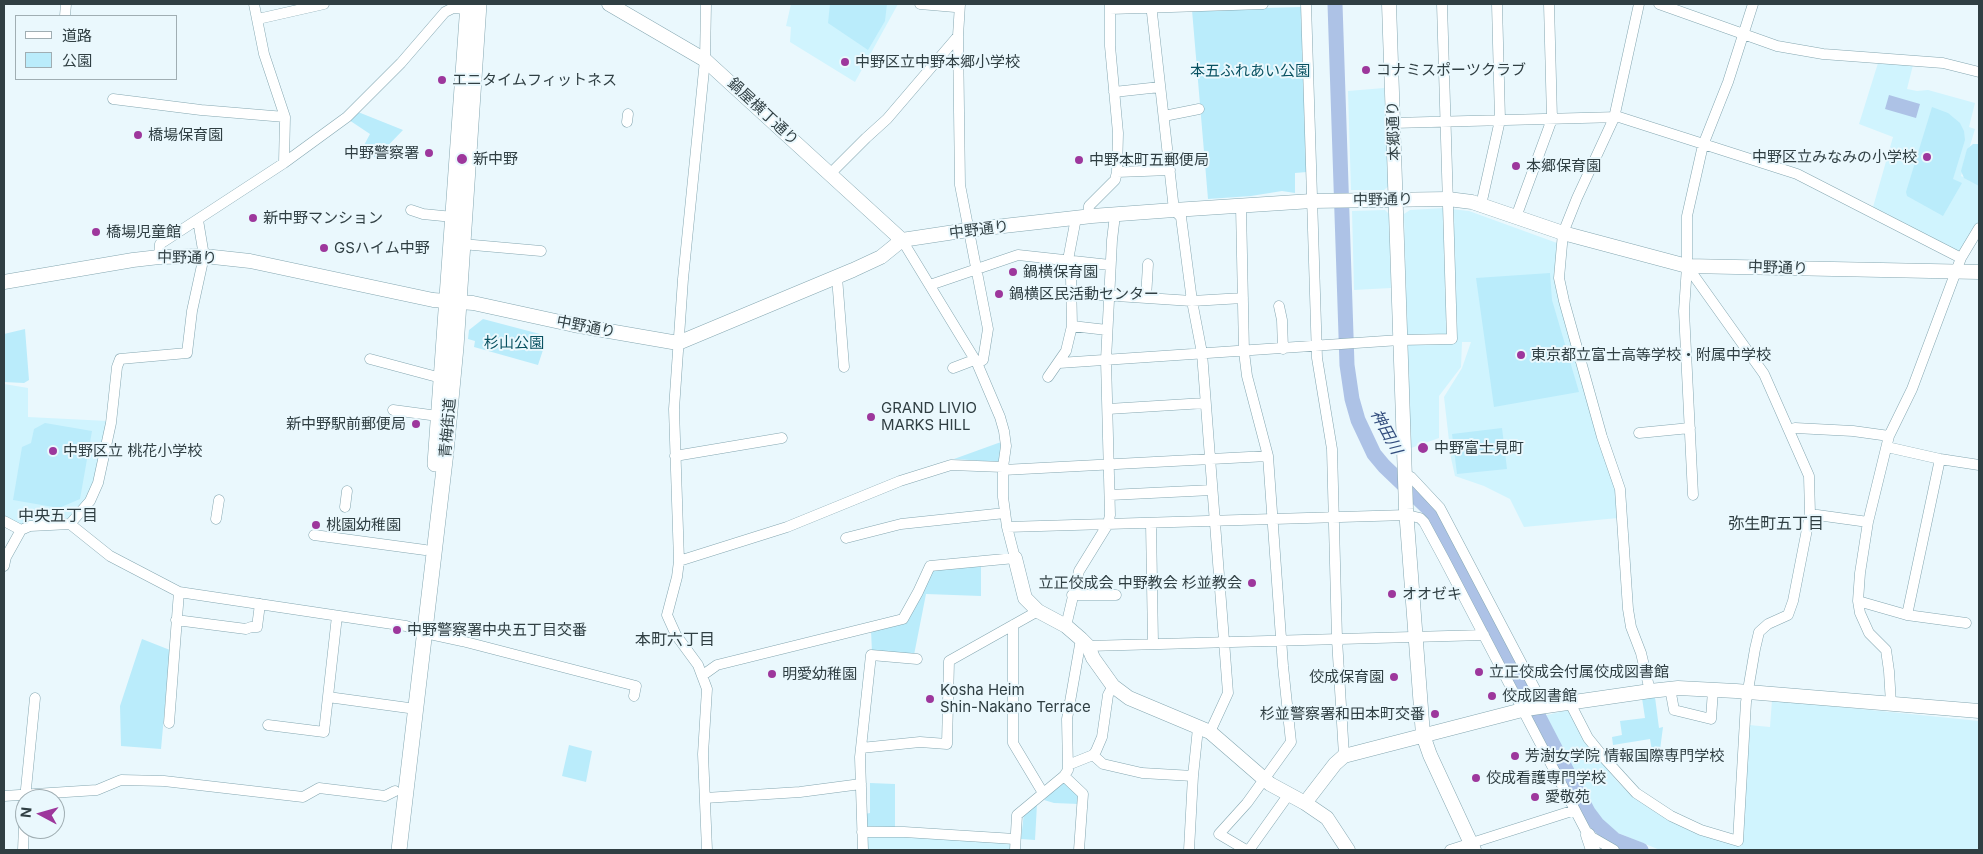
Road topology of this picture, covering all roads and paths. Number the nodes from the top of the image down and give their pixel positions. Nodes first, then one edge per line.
1 (254, 4) edge
2 (324, 4) edge
3 (609, 4) edge
4 (706, 4) edge
5 (920, 4) edge
6 (960, 4) edge
7 (1263, 4) edge
8 (1306, 4) edge
9 (1389, 4) edge
10 (1442, 4) edge
11 (1497, 4) edge
12 (1548, 4) edge
13 (1640, 4) edge
14 (1659, 4) edge
15 (1753, 4) edge
16 (472, 5) edge
17 (1110, 6) edge
18 (1151, 6) edge
19 (258, 19) junction
20 (1742, 33) junction
21 (958, 36) junction
22 (705, 60) junction
23 (1979, 72) edge
24 (1160, 88) junction
25 (1114, 92) junction
26 (113, 99) dead end
27 (1199, 110) dead end
28 (285, 116) junction
29 (1164, 116) junction
30 (1614, 118) junction
31 (1552, 119) junction
32 (1500, 120) junction
33 (1446, 122) junction
34 (1393, 123) junction
35 (1703, 145) junction
36 (284, 163) junction
37 (1170, 170) junction
38 (1117, 172) junction
39 (830, 175) junction
40 (1396, 199) junction
41 (1448, 199) junction
42 (1312, 201) junction
43 (1480, 205) junction
44 (1241, 207) junction
45 (411, 210) dead end
46 (1174, 210) junction
47 (1115, 215) junction
48 (453, 217) junction
49 (1516, 217) junction
50 (1082, 218) junction
51 (198, 220) junction
52 (1979, 228) edge
53 (968, 230) junction
54 (1563, 233) junction
55 (902, 240) junction
56 (462, 244) junction
57 (541, 251) dead end
58 (159, 256) junction
59 (204, 256) junction
60 (1068, 260) junction
61 (1961, 260) junction
62 (1148, 264) dead end
63 (1110, 265) junction
64 (977, 268) junction
65 (1691, 271) junction
66 (1979, 272) edge
67 (837, 277) junction
68 (4, 282) edge
69 (930, 285) junction
70 (1071, 293) junction
71 (1108, 295) junction
72 (1146, 298) junction
73 (1243, 298) junction
74 (453, 300) junction
75 (1192, 301) junction
76 (1279, 306) dead end
77 (1072, 326) junction
78 (1106, 330) junction
79 (1400, 340) junction
80 (678, 343) junction
81 (1317, 346) junction
82 (1283, 349) junction
83 (1244, 352) junction
84 (1202, 353) junction
85 (370, 359) dead end
86 (1106, 360) junction
87 (976, 362) junction
88 (1059, 363) junction
89 (844, 367) dead end
90 (953, 368) dead end
91 (1048, 377) dead end
92 (441, 378) junction
93 (1206, 403) junction
94 (1108, 409) junction
95 (393, 410) dead end
96 (438, 416) junction
97 (1690, 428) junction
98 (1790, 430) junction
99 (1639, 433) dead end
100 (1889, 436) junction
101 (782, 438) dead end
102 (1887, 447) junction
103 (675, 456) junction
104 (1268, 456) junction
105 (1940, 459) junction
106 (1210, 460) junction
107 (1109, 465) junction
108 (1979, 465) edge
109 (1003, 468) junction
110 (1405, 476) junction
111 (347, 490) dead end
112 (1212, 490) junction
113 (1110, 495) junction
114 (1693, 495) dead end
115 (219, 500) dead end
116 (345, 507) dead end
117 (1005, 513) junction
118 (1810, 514) junction
119 (1406, 516) junction
120 (1333, 518) junction
121 (216, 519) dead end
122 (1274, 519) junction
123 (4, 521) edge
124 (1214, 521) junction
125 (1868, 522) junction
126 (1151, 523) junction
127 (70, 524) junction
128 (1108, 524) junction
129 (1007, 527) junction
130 (21, 530) junction
131 (314, 535) dead end
132 (846, 538) dead end
133 (425, 550) junction
134 (1015, 558) junction
135 (679, 562) junction
136 (4, 566) edge
137 (179, 592) junction
138 (1072, 595) junction
139 (1116, 595) dead end
140 (1858, 601) junction
141 (260, 604) junction
142 (1038, 611) junction
143 (1907, 615) junction
144 (337, 616) junction
145 (176, 620) junction
146 (1966, 623) dead end
147 (1014, 625) junction
148 (1066, 626) junction
149 (420, 631) junction
150 (1484, 635) junction
151 (1415, 637) junction
152 (1337, 639) junction
153 (1281, 640) junction
154 (1224, 642) junction
155 (1085, 643) junction
156 (1153, 643) junction
157 (917, 659) dead end
158 (703, 676) junction
159 (1113, 686) junction
160 (1670, 688) junction
161 (1713, 690) junction
162 (1650, 691) junction
163 (1748, 692) junction
164 (634, 696) dead end
165 (328, 697) junction
166 (35, 698) dead end
167 (1570, 703) junction
168 (1891, 704) junction
169 (1543, 707) junction
170 (410, 709) junction
171 (1524, 710) junction
172 (1979, 711) edge
173 (169, 723) dead end
174 (268, 725) dead end
175 (1204, 730) junction
176 (1423, 735) junction
177 (861, 748) junction
178 (1093, 755) junction
179 (1344, 756) junction
180 (1068, 765) junction
181 (1064, 776) junction
182 (1193, 776) junction
183 (1264, 779) junction
184 (860, 784) junction
185 (26, 789) edge
186 (395, 790) junction
187 (1042, 793) junction
188 (65, 794) edge
189 (1289, 794) junction
190 (705, 798) junction
191 (1305, 803) junction
192 (1575, 810) junction
193 (862, 832) junction
194 (1588, 835) junction
195 (1015, 839) junction
196 (1472, 847) edge
197 (389, 850) edge
198 (399, 850) edge
199 (707, 850) edge
200 (863, 850) edge
201 (1015, 850) edge
202 (1079, 850) edge
203 (1189, 850) edge
204 (1247, 850) edge
205 (1348, 850) edge
206 (1450, 850) edge
207 (1593, 850) edge
208 (1614, 850) edge

1 - 19 street
2 - 19 street
3 - 22 street, 鍋屋横丁通り
4 - 22 street
5 - 6 street
6 - 21 street
7 - 18 street
8 - 42 street
9 - 34 street, 本郷通り
10 - 33 street
11 - 32 street
12 - 31 street
13 - 30 street
14 - 20 street
15 - 20 street
16 - 36 street
16 - 48 main road, 青梅街道
16 - 56 main road, 青梅街道
17 - 18 street
17 - 25 street
18 - 24 street
19 - 28 street
20 - 23 street
20 - 35 street
21 - 39 street
21 - 53 street
22 - 39 street, 鍋屋横丁通り
22 - 80 street
24 - 25 street
24 - 29 street
25 - 38 street
26 - 28 street
27 - 29 street
28 - 36 street
29 - 37 street
30 - 31 street
30 - 35 street
30 - 54 street
31 - 32 street
31 - 49 street
32 - 33 street
32 - 43 street
33 - 34 street
33 - 41 street
34 - 40 street, 本郷通り
35 - 61 street
35 - 65 street
36 - 51 street
37 - 38 street
37 - 46 street
38 - 50 street
39 - 55 street, 鍋屋横丁通り
40 - 41 street, 中野通り
40 - 42 street, 中野通り
40 - 79 street, 本郷通り
41 - 43 street, 中野通り
41 - 79 street
42 - 44 street, 中野通り
42 - 81 street
43 - 49 street, 中野通り
44 - 46 street, 中野通り
44 - 73 street
45 - 48 street
46 - 47 street, 中野通り
46 - 75 street
47 - 50 street, 中野通り
47 - 63 street
48 - 74 main road, 青梅街道
49 - 54 street, 中野通り
50 - 53 street, 中野通り
50 - 60 street
51 - 58 street
51 - 59 street
52 - 61 street
53 - 55 street, 中野通り
53 - 64 street
54 - 65 street, 中野通り
54 - 162 street
55 - 67 street
55 - 69 street
56 - 57 street
56 - 74 main road, 青梅街道
58 - 59 street, 中野通り
58 - 68 street, 中野通り
59 - 74 street, 中野通り
59 - 127 street
60 - 63 street
60 - 64 street
60 - 70 street
61 - 65 street, 中野通り
61 - 66 street, 中野通り
61 - 100 street
62 - 72 street
63 - 71 street
64 - 69 street
64 - 87 street
65 - 97 street
65 - 98 street
67 - 80 street
67 - 89 street
69 - 87 street
70 - 71 street
70 - 77 street
71 - 72 street
71 - 78 street
72 - 75 street
73 - 75 street
73 - 83 street
74 - 80 street, 中野通り
74 - 92 main road, 青梅街道
74 - 149 main road, 青梅街道
75 - 84 street
76 - 82 street
77 - 78 street
77 - 88 street
78 - 86 street
79 - 81 street
79 - 110 street, 本郷通り
80 - 103 street
81 - 82 street
81 - 120 street
82 - 83 street
83 - 84 street
83 - 104 street
84 - 86 street
84 - 93 street
85 - 92 street
86 - 88 street
86 - 94 street
87 - 90 street
87 - 109 street
88 - 91 street
92 - 96 main road, 青梅街道
93 - 94 street
93 - 106 street
94 - 107 street
95 - 96 street
96 - 133 main road, 青梅街道
97 - 99 street
97 - 114 street
98 - 100 street
98 - 118 street
100 - 102 street
101 - 103 street
102 - 105 street
102 - 125 street
103 - 135 street
104 - 106 street
104 - 122 street
105 - 108 street
105 - 143 street
106 - 107 street
106 - 112 street
107 - 109 street
107 - 113 street
109 - 117 street
109 - 135 street
110 - 119 street, 本郷通り
110 - 169 street
111 - 116 street
112 - 113 street
112 - 124 street
113 - 128 street
115 - 121 street
117 - 129 street
117 - 132 street
118 - 125 street
118 - 163 street
119 - 120 street
119 - 150 street
119 - 151 street, 本郷通り
120 - 122 street
120 - 152 street
122 - 124 street
122 - 153 street
123 - 130 street
124 - 126 street
124 - 154 street
125 - 140 street
126 - 128 street
126 - 156 street
127 - 130 street
127 - 137 street
128 - 129 street
128 - 138 street
129 - 134 street
130 - 136 street
131 - 133 street
133 - 149 main road, 青梅街道
134 - 142 street
134 - 158 street
135 - 158 street
137 - 141 street
137 - 145 street
138 - 139 street
138 - 148 street
140 - 143 street
140 - 168 street
141 - 144 street
141 - 145 street
142 - 147 street
142 - 148 street
143 - 146 street
144 - 149 street
144 - 165 street
145 - 173 street
147 - 177 street
147 - 187 street
148 - 155 street
149 - 164 street
149 - 170 main road, 青梅街道
150 - 151 street
150 - 171 street
151 - 152 street
151 - 176 street, 本郷通り
152 - 153 street
152 - 179 street
153 - 154 street
153 - 183 street
154 - 156 street
154 - 175 street
155 - 156 street
155 - 159 street
155 - 180 street
157 - 177 street
158 - 190 street
159 - 175 street
159 - 178 street
160 - 161 street
160 - 161 street
160 - 162 street
161 - 163 street
162 - 167 street
163 - 167 street
163 - 168 street
165 - 170 street
165 - 174 street
166 - 185 street
167 - 169 street
168 - 172 street
169 - 171 street
170 - 186 main road, 青梅街道
170 - 198 main road, 青梅街道
171 - 176 street
171 - 192 street
175 - 182 street
175 - 183 street
176 - 179 street
176 - 196 street, 本郷通り
177 - 184 street
178 - 180 street
178 - 182 street
179 - 191 street
180 - 181 street
181 - 187 street
181 - 202 street
182 - 203 street
183 - 189 street
183 - 204 street
184 - 190 street
184 - 193 street
186 - 188 street
186 - 197 main road, 青梅街道
187 - 195 street
189 - 191 street
189 - 204 street
190 - 199 street
191 - 205 street
192 - 194 street
192 - 196 street
193 - 195 street
193 - 200 street
194 - 207 street
194 - 208 street
195 - 201 street
196 - 206 street

